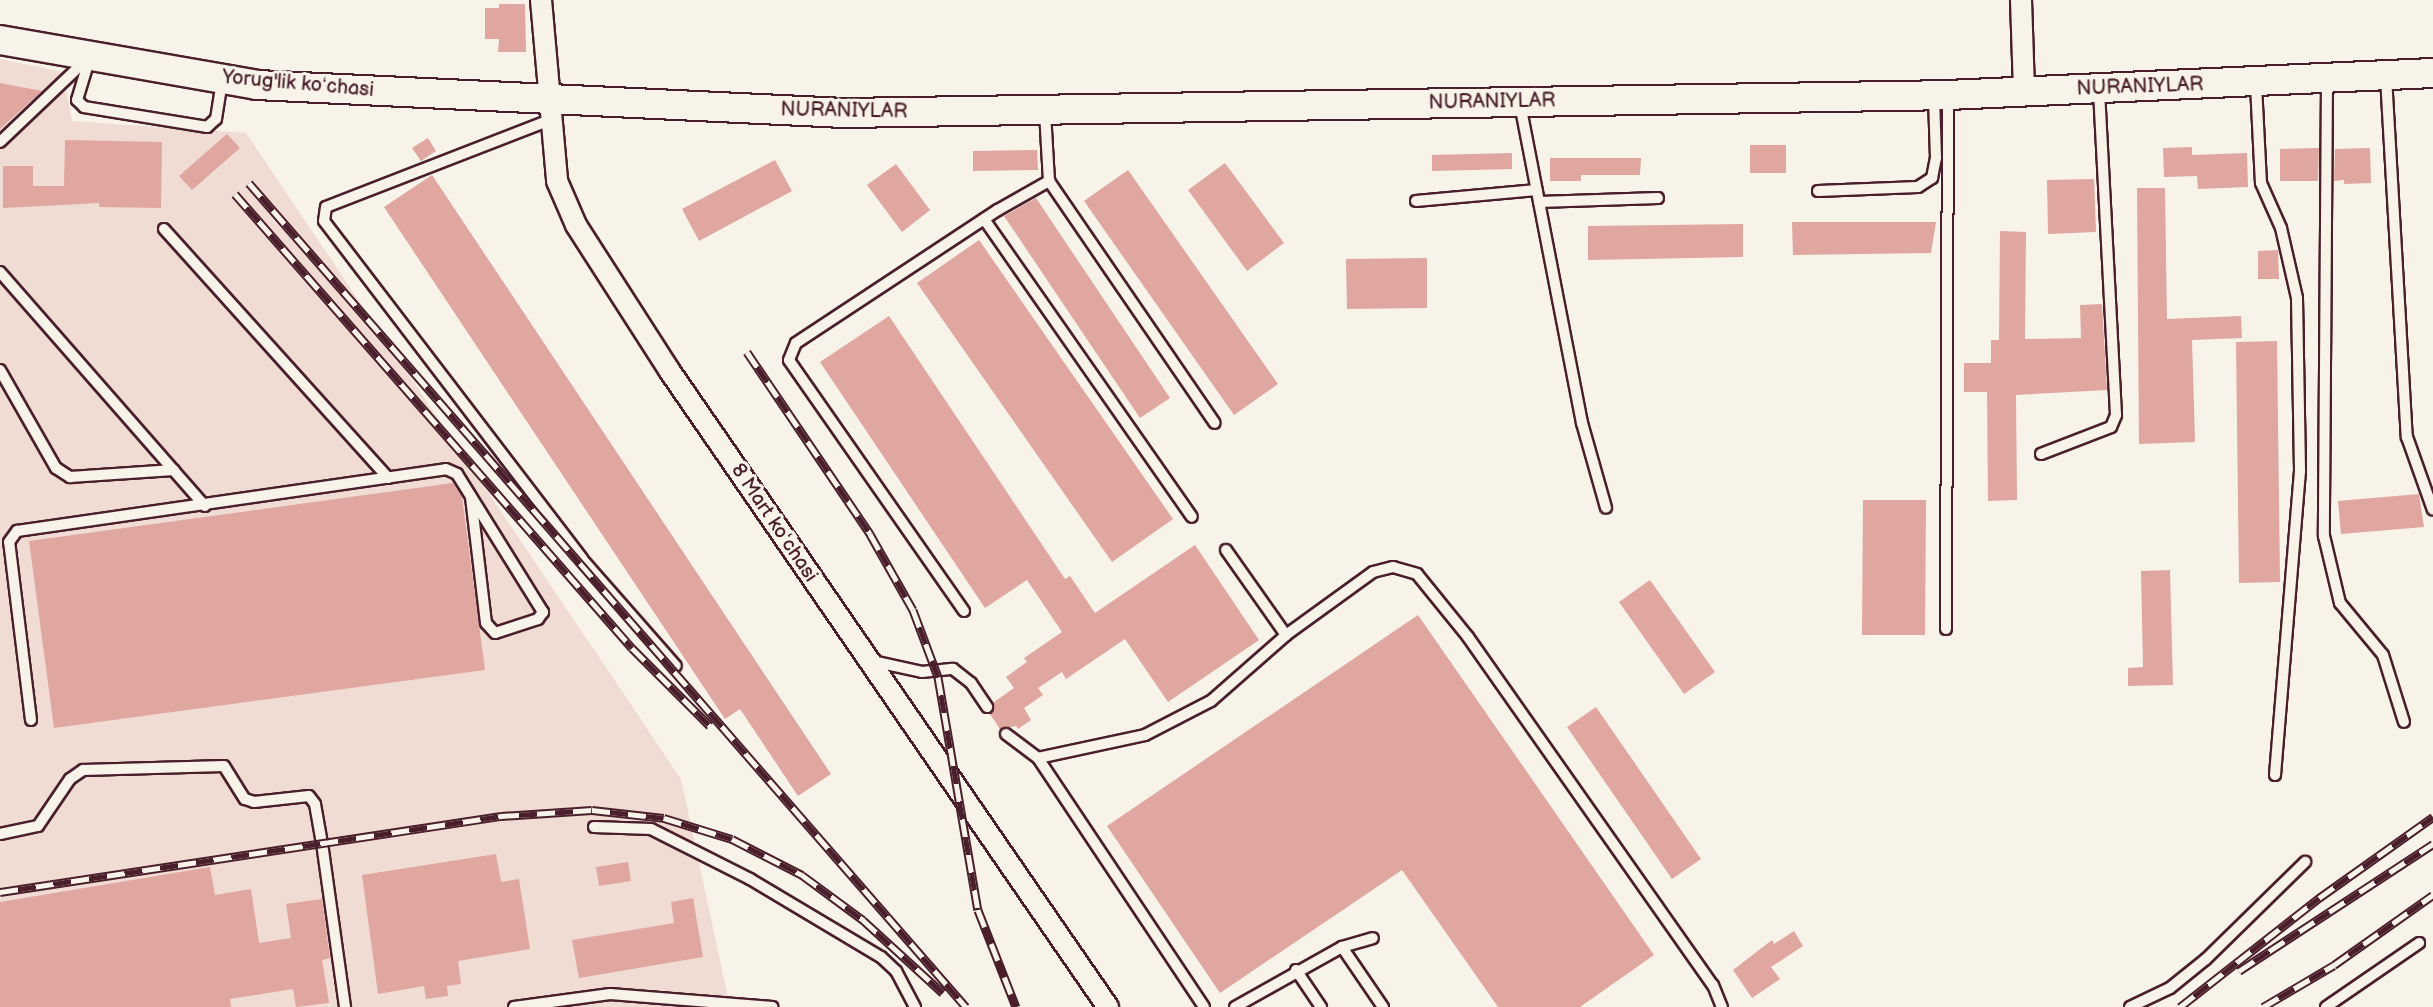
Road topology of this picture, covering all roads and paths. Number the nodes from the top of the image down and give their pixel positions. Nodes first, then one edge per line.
1 (541, 0) edge
2 (2021, 0) edge
3 (0, 40) edge
4 (91, 55) junction
5 (2433, 73) edge
6 (2386, 76) junction
7 (2327, 78) junction
8 (223, 79) junction
9 (2256, 82) junction
10 (2099, 89) junction
11 (2024, 91) junction
12 (1941, 95) junction
13 (1519, 102) junction
14 (550, 110) junction
15 (1045, 110) junction
16 (0, 142) edge
17 (1049, 181) junction
18 (1536, 190) junction
19 (1818, 191) dead end
20 (1658, 198) dead end
21 (1416, 201) dead end
22 (1539, 202) junction
23 (984, 219) junction
24 (164, 229) dead end
25 (0, 272) edge
26 (0, 370) edge
27 (1215, 423) dead end
28 (2041, 454) dead end
29 (174, 470) junction
30 (388, 478) junction
31 (471, 498) junction
32 (205, 506) junction
33 (1606, 508) dead end
34 (2433, 510) edge
35 (1192, 517) dead end
36 (1226, 550) dead end
37 (964, 611) dead end
38 (1946, 629) dead end
39 (1286, 635) junction
40 (868, 660) junction
41 (676, 666) dead end
42 (987, 707) dead end
43 (31, 720) dead end
44 (2404, 722) dead end
45 (1006, 734) dead end
46 (1038, 758) junction
47 (2275, 775) dead end
48 (594, 827) dead end
49 (0, 834) edge
50 (2305, 862) dead end
51 (1373, 938) dead end
52 (2419, 943) dead end
53 (1342, 947) junction
54 (1296, 970) junction
55 (345, 1007) edge
56 (514, 1007) edge
57 (772, 1007) edge
58 (915, 1007) edge
59 (1108, 1007) edge
60 (1204, 1007) edge
61 (1235, 1007) edge
62 (1321, 1007) edge
63 (1383, 1007) edge
64 (1722, 1007) edge
65 (2130, 1007) edge
66 (2326, 1007) edge

1 - 14 street, 8 Mart koʻchasi
2 - 11 street
3 - 4 main road, Yorug'lik koʻchasi
4 - 8 main road, Yorug'lik koʻchasi
4 - 8 lane
4 - 16 lane
5 - 6 main road, NURANIYLAR
6 - 7 main road, NURANIYLAR
6 - 34 lane
7 - 9 main road, NURANIYLAR
7 - 44 lane
8 - 14 main road, Yorug'lik koʻchasi
9 - 10 main road, NURANIYLAR
9 - 47 lane
10 - 11 main road, NURANIYLAR
10 - 28 lane
11 - 12 main road, NURANIYLAR
12 - 13 main road, NURANIYLAR
12 - 19 lane
12 - 38 lane
13 - 15 main road, NURANIYLAR
13 - 18 lane
14 - 15 main road, NURANIYLAR
14 - 40 street, 8 Mart koʻchasi
14 - 41 lane
15 - 17 lane
17 - 23 lane
17 - 27 lane
18 - 21 lane
18 - 22 lane
20 - 22 lane
22 - 33 lane
23 - 35 lane
23 - 37 lane
24 - 30 lane
25 - 29 lane
26 - 29 lane
29 - 32 lane
30 - 31 lane
30 - 32 lane
31 - 31 lane
32 - 43 lane
36 - 39 lane
39 - 46 lane
39 - 64 lane
40 - 42 lane
40 - 59 street, 8 Mart koʻchasi
45 - 46 lane
46 - 60 lane
48 - 58 lane
49 - 55 lane
50 - 65 lane
51 - 53 lane
52 - 66 lane
53 - 54 lane
53 - 63 lane
54 - 61 lane
54 - 62 lane
56 - 57 lane

